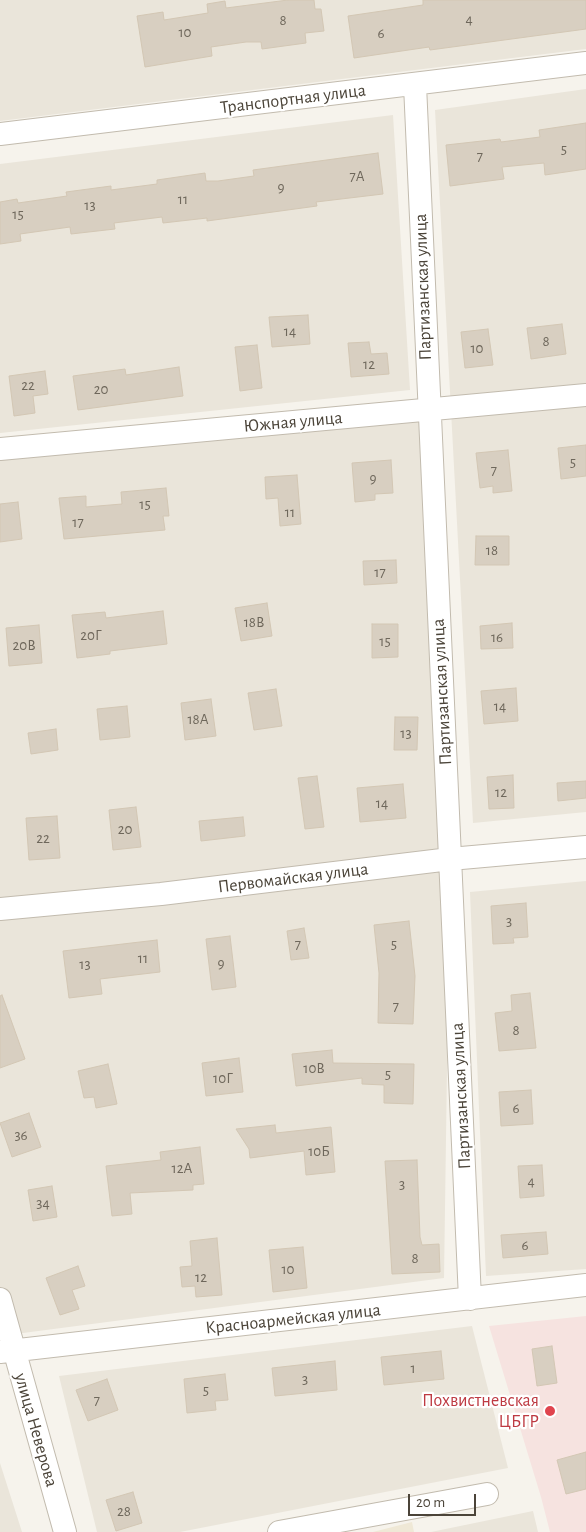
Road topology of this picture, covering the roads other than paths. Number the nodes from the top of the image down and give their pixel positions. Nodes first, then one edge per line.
1 (586, 63) edge
2 (415, 85) junction
3 (0, 134) edge
4 (586, 395) edge
5 (428, 410) junction
6 (0, 449) edge
7 (586, 846) edge
8 (450, 859) junction
9 (0, 909) edge
10 (586, 1285) edge
11 (0, 1299) edge
12 (470, 1299) junction
13 (7, 1351) edge
14 (487, 1494) dead end
15 (65, 1532) edge
16 (278, 1532) edge

1 - 2 street, Транспортная улица
2 - 3 street, Транспортная улица
2 - 5 street, Партизанская улица
4 - 5 street, Южная улица
5 - 6 street, Южная улица
5 - 8 street, Партизанская улица
7 - 8 street, Первомайская улица
8 - 9 street, Первомайская улица
8 - 12 street, Партизанская улица
10 - 12 street, Красноармейская улица
11 - 13 street, улица Неверова
12 - 13 street, Красноармейская улица
13 - 15 street, улица Неверова
14 - 16 street

